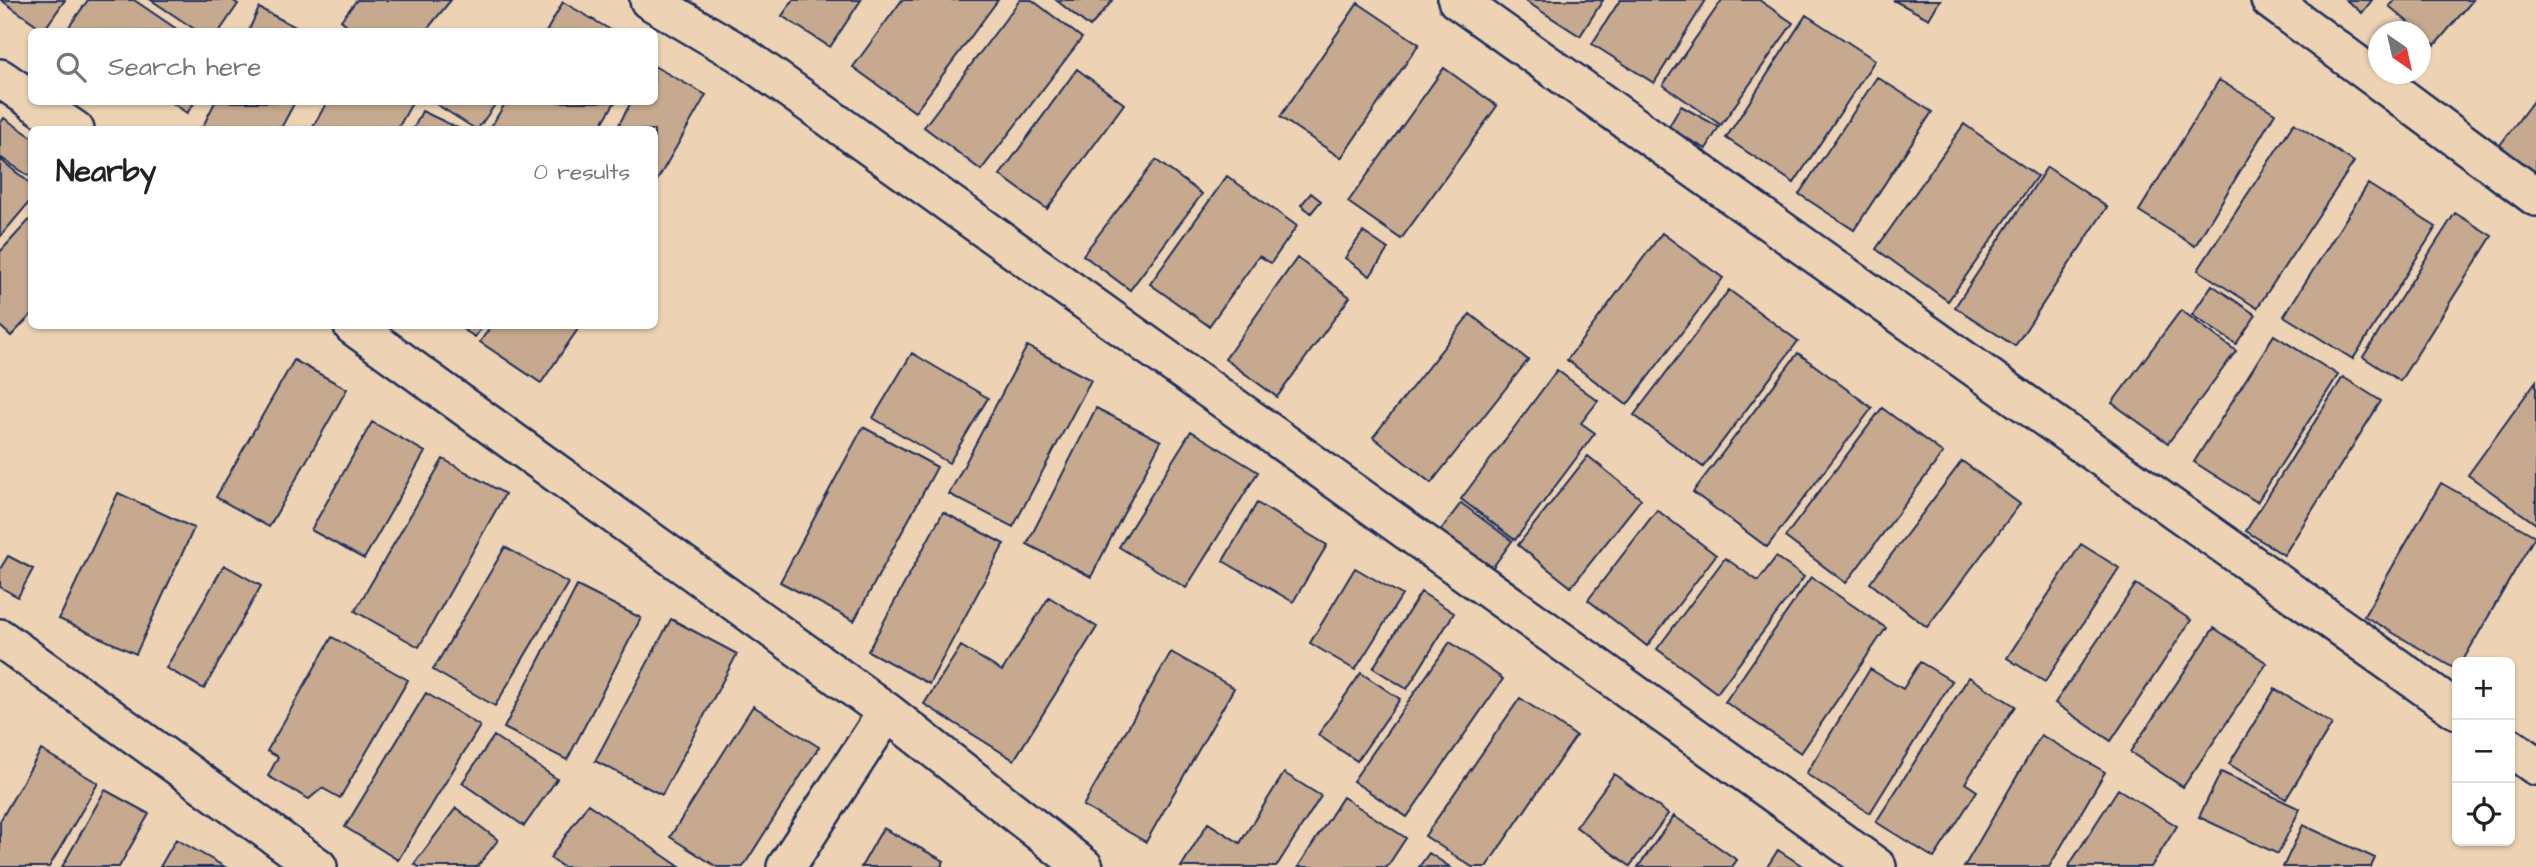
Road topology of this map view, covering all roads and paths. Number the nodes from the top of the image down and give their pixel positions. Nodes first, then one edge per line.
1 (649, 0) edge
2 (1457, 0) edge
3 (2270, 0) edge
4 (0, 78) edge
5 (28, 98) edge
6 (39, 105) edge
7 (69, 126) edge
8 (2536, 197) edge
9 (357, 329) edge
10 (0, 638) edge
11 (2452, 706) edge
12 (887, 712) junction
13 (2515, 751) edge
14 (2536, 766) edge
15 (318, 867) edge
16 (786, 867) edge
17 (1084, 867) edge
18 (1877, 867) edge

1 - 18 street
2 - 11 street
3 - 8 street
4 - 5 street
6 - 7 street
9 - 12 street
10 - 15 street
12 - 16 street
12 - 17 street
13 - 14 street

